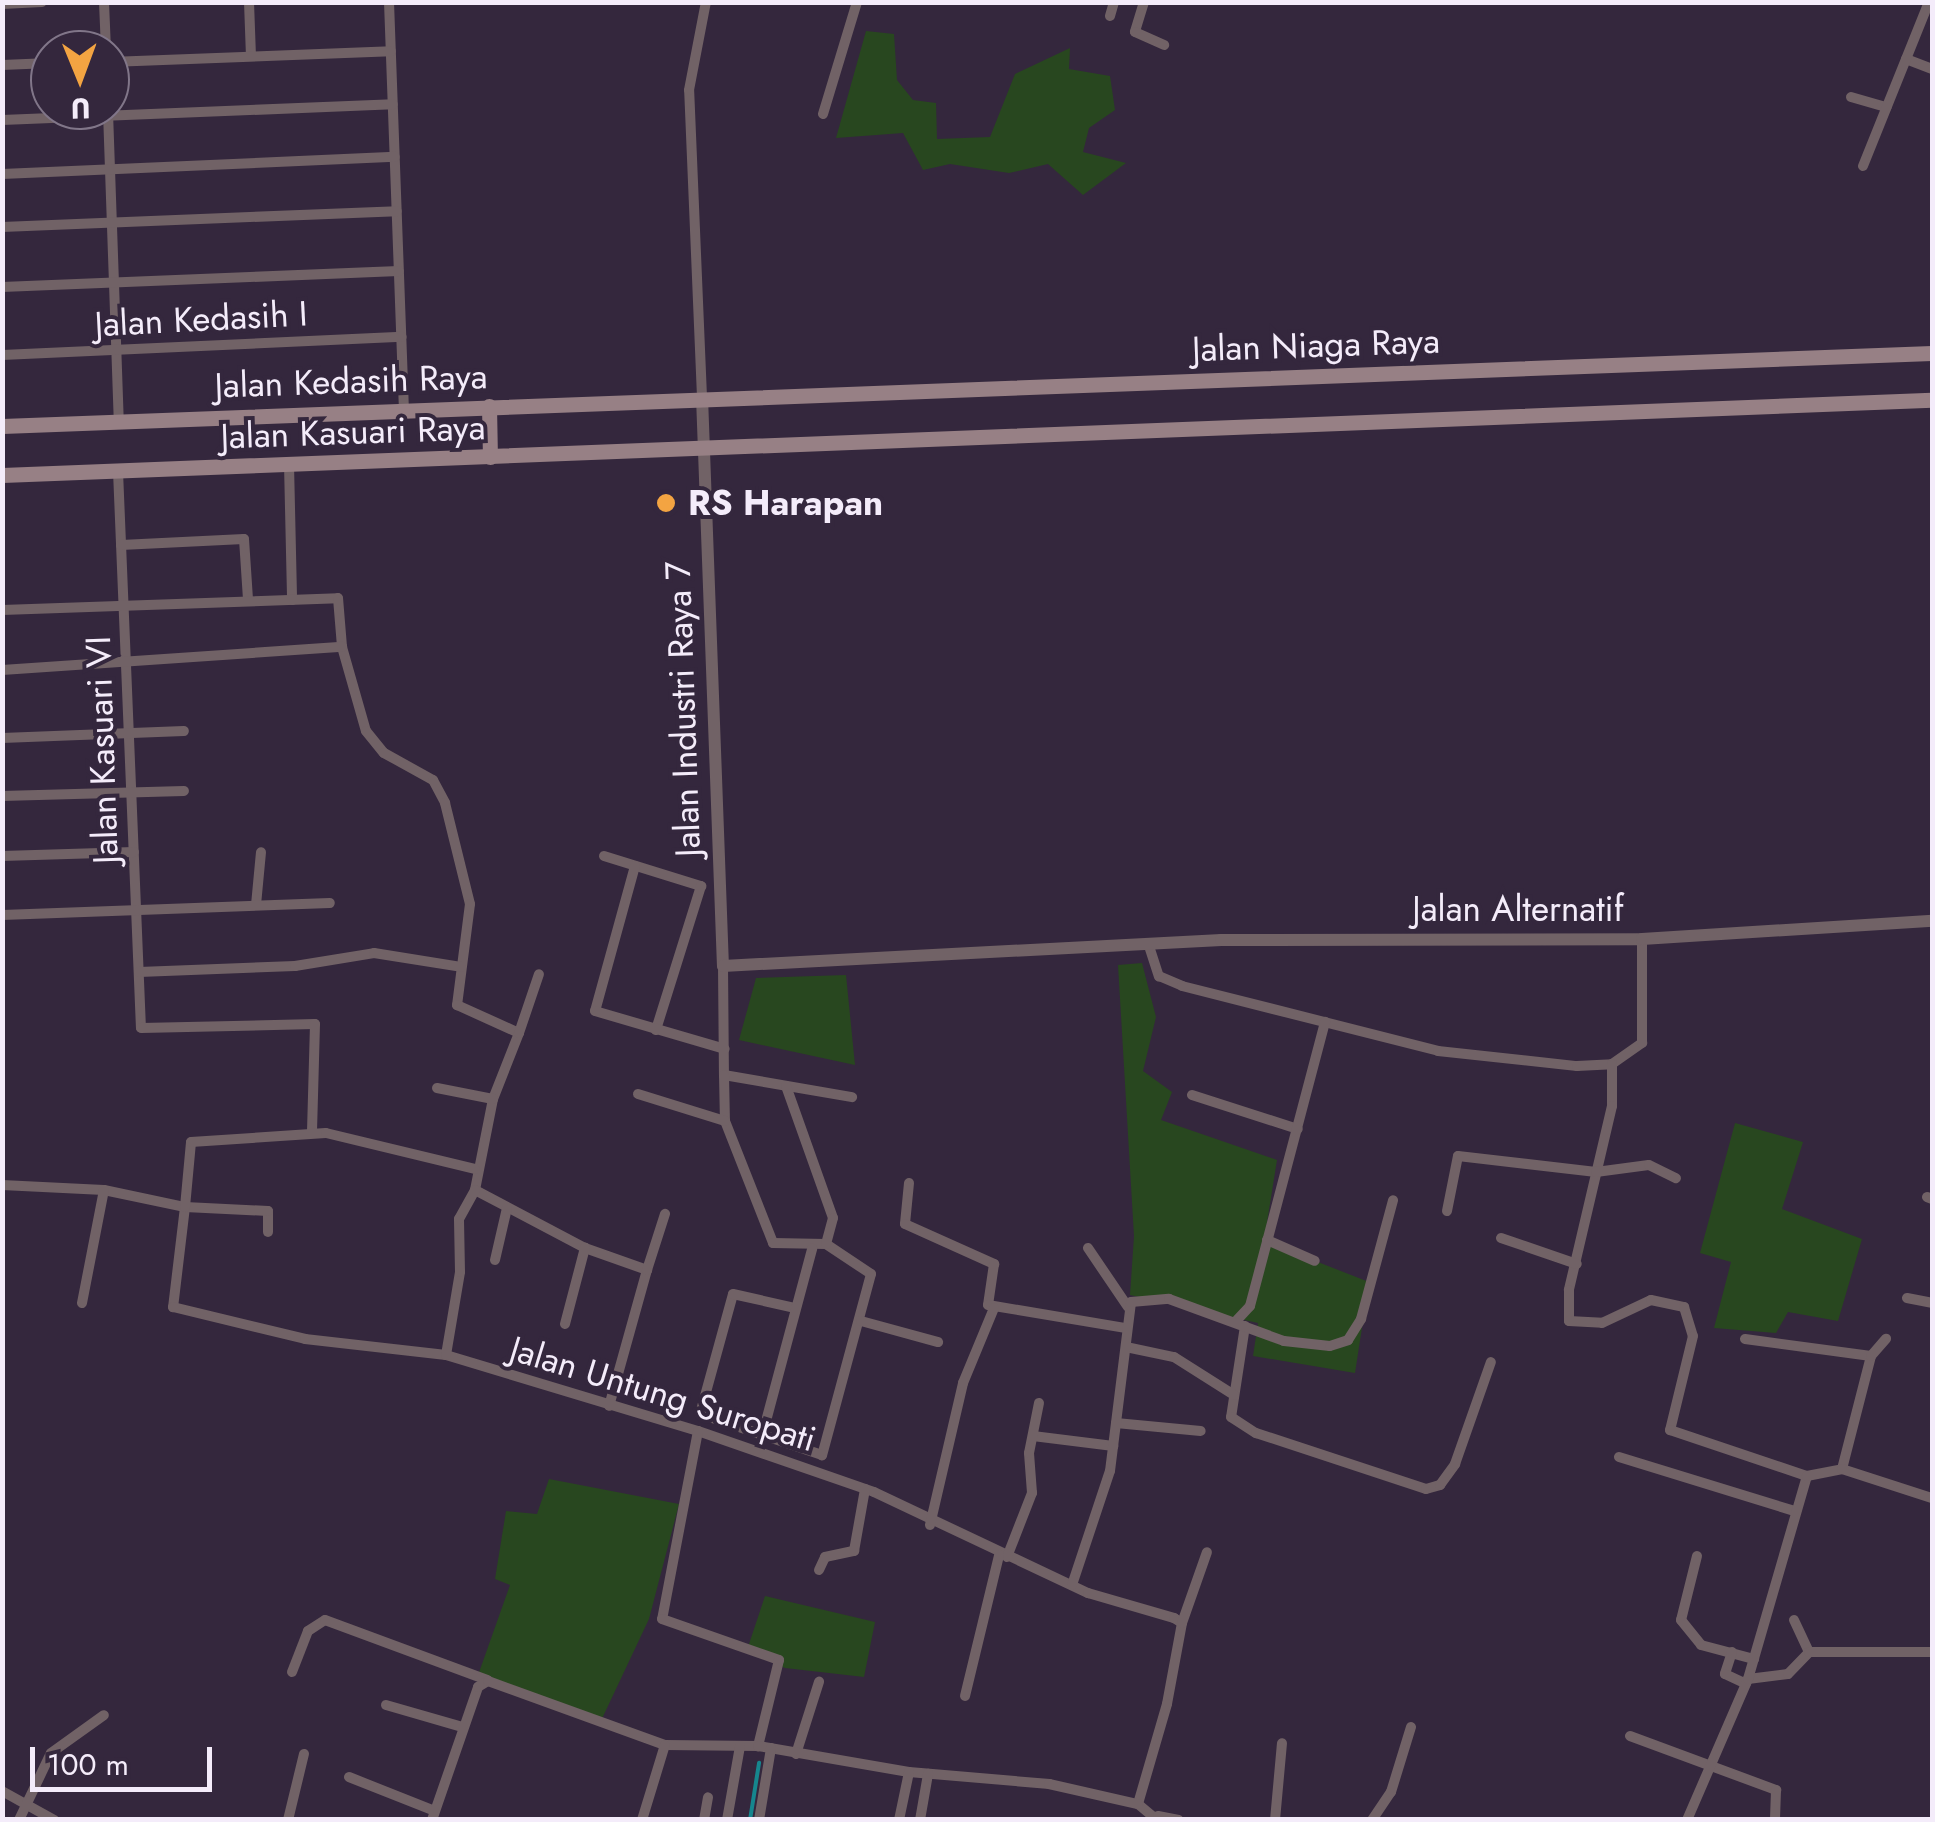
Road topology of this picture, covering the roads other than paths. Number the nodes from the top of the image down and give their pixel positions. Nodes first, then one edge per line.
1 (42, 2) edge
2 (104, 2) edge
3 (249, 2) edge
4 (389, 2) edge
5 (706, 2) edge
6 (856, 2) edge
7 (1114, 2) edge
8 (1144, 2) edge
9 (1929, 2) edge
10 (2, 4) edge
11 (1110, 16) dead end
12 (105, 30) edge
13 (1164, 46) dead end
14 (391, 51) junction
15 (251, 56) junction
16 (1906, 59) junction
17 (130, 61) edge
18 (30, 64) edge
19 (2, 65) edge
20 (1932, 68) edge
21 (1852, 97) dead end
22 (393, 104) junction
23 (1887, 107) junction
24 (130, 112) edge
25 (823, 114) dead end
26 (30, 118) edge
27 (2, 120) edge
28 (109, 130) edge
29 (395, 157) junction
30 (1863, 166) dead end
31 (110, 169) junction
32 (2, 174) edge
33 (397, 212) junction
34 (112, 222) junction
35 (2, 227) edge
36 (399, 271) junction
37 (114, 282) junction
38 (2, 287) edge
39 (402, 337) junction
40 (116, 351) junction
41 (1932, 352) edge
42 (2, 355) edge
43 (702, 397) junction
44 (1932, 400) edge
45 (489, 406) junction
46 (404, 410) junction
47 (118, 421) junction
48 (2, 426) edge
49 (705, 449) junction
50 (490, 457) junction
51 (288, 464) junction
52 (118, 470) junction
53 (2, 475) edge
54 (121, 545) junction
55 (248, 600) junction
56 (292, 600) junction
57 (124, 605) junction
58 (2, 610) edge
59 (342, 648) junction
60 (126, 667) junction
61 (2, 670) edge
62 (184, 731) dead end
63 (129, 733) junction
64 (2, 738) edge
65 (184, 791) dead end
66 (131, 792) junction
67 (2, 796) edge
68 (134, 852) junction
69 (260, 852) dead end
70 (2, 856) edge
71 (604, 856) dead end
72 (636, 866) junction
73 (330, 903) dead end
74 (256, 905) junction
75 (136, 910) junction
76 (2, 915) edge
77 (1932, 921) edge
78 (1642, 939) junction
79 (1149, 946) junction
80 (723, 966) junction
81 (460, 967) junction
82 (138, 972) junction
83 (538, 974) dead end
84 (1325, 1022) junction
85 (656, 1030) junction
86 (519, 1033) junction
87 (724, 1049) junction
88 (1612, 1064) junction
89 (724, 1075) junction
90 (786, 1086) junction
91 (436, 1088) dead end
92 (638, 1094) dead end
93 (1192, 1095) dead end
94 (852, 1097) dead end
95 (493, 1099) junction
96 (724, 1120) junction
97 (1298, 1130) junction
98 (312, 1132) junction
99 (475, 1169) junction
100 (1596, 1172) junction
101 (1676, 1178) dead end
102 (909, 1184) dead end
103 (2, 1185) edge
104 (104, 1190) junction
105 (475, 1190) junction
106 (1394, 1200) dead end
107 (185, 1207) junction
108 (507, 1208) junction
109 (1447, 1211) dead end
110 (665, 1214) dead end
111 (268, 1232) dead end
112 (1501, 1238) dead end
113 (1268, 1240) junction
114 (826, 1244) junction
115 (585, 1248) junction
116 (1088, 1248) dead end
117 (812, 1249) junction
118 (494, 1260) dead end
119 (1315, 1260) dead end
120 (1578, 1264) junction
121 (647, 1270) junction
122 (1907, 1298) dead end
123 (82, 1302) dead end
124 (1932, 1303) edge
125 (1128, 1307) junction
126 (795, 1308) junction
127 (994, 1308) junction
128 (861, 1321) junction
129 (1241, 1323) junction
130 (565, 1324) dead end
131 (1126, 1328) junction
132 (1745, 1339) dead end
133 (1886, 1339) dead end
134 (938, 1342) dead end
135 (1126, 1346) junction
136 (446, 1356) junction
137 (1871, 1356) junction
138 (1490, 1362) dead end
139 (1234, 1395) junction
140 (1039, 1403) dead end
141 (609, 1406) junction
142 (1116, 1423) junction
143 (698, 1431) junction
144 (1202, 1431) dead end
145 (762, 1436) junction
146 (1033, 1436) junction
147 (1113, 1446) junction
148 (1619, 1457) dead end
149 (1842, 1469) junction
150 (1808, 1476) junction
151 (865, 1489) junction
152 (1932, 1498) edge
153 (1795, 1511) junction
154 (930, 1524) junction
155 (1207, 1552) dead end
156 (1003, 1556) junction
157 (1697, 1556) dead end
158 (819, 1570) dead end
159 (1072, 1586) junction
160 (1794, 1620) dead end
161 (1182, 1623) junction
162 (1732, 1652) junction
163 (1809, 1652) junction
164 (1932, 1652) edge
165 (1754, 1659) junction
166 (292, 1672) dead end
167 (488, 1680) junction
168 (819, 1682) dead end
169 (1747, 1682) junction
170 (965, 1696) dead end
171 (386, 1706) dead end
172 (104, 1714) dead end
173 (462, 1727) junction
174 (1411, 1727) dead end
175 (1630, 1736) dead end
176 (1282, 1743) dead end
177 (666, 1745) junction
178 (740, 1746) junction
179 (764, 1747) junction
180 (304, 1754) dead end
181 (796, 1754) junction
182 (1715, 1763) junction
183 (909, 1772) junction
184 (928, 1774) junction
185 (348, 1777) dead end
186 (2, 1791) edge
187 (708, 1796) dead end
188 (1138, 1804) junction
189 (28, 1807) junction
190 (434, 1815) edge
191 (1157, 1818) edge
192 (19, 1820) edge
193 (54, 1820) edge
194 (288, 1820) edge
195 (642, 1820) edge
196 (704, 1820) edge
197 (727, 1820) edge
198 (759, 1820) edge
199 (898, 1820) edge
200 (920, 1820) edge
201 (1180, 1820) edge
202 (1275, 1820) edge
203 (1372, 1820) edge
204 (1687, 1820) edge
205 (1776, 1820) edge

1 - 10 street
2 - 12 street
3 - 15 street
4 - 14 street
5 - 43 street
6 - 25 street
7 - 11 street
8 - 13 street
9 - 16 street
14 - 15 street
14 - 22 street
15 - 17 street
16 - 20 street
16 - 23 street
18 - 19 street
21 - 23 street
22 - 24 street
22 - 29 street
23 - 30 street
26 - 27 street
28 - 31 street
29 - 31 street
29 - 33 street
31 - 32 street
31 - 34 street
33 - 34 street
33 - 36 street
34 - 35 street
34 - 37 street
36 - 37 street
36 - 39 street
37 - 38 street
37 - 40 street
39 - 40 street, Jalan Kedasih I
39 - 46 street
40 - 42 street, Jalan Kedasih I
40 - 47 street
41 - 43 main road, Jalan Niaga Raya
43 - 45 main road, Jalan Kedasih Raya
43 - 49 street, Jalan Industri Raya 7
44 - 49 main road
45 - 46 main road, Jalan Kedasih Raya
45 - 50 main road
46 - 47 main road, Jalan Kedasih Raya
47 - 48 main road, Jalan Kedasih Raya
49 - 50 main road, Jalan Kasuari Raya
49 - 80 street, Jalan Industri Raya 7
50 - 51 main road, Jalan Kasuari Raya
51 - 52 main road, Jalan Kasuari Raya
51 - 56 street
52 - 53 main road, Jalan Kasuari Raya
52 - 54 street, Jalan Kasuari VI
54 - 55 street
54 - 57 street, Jalan Kasuari VI
55 - 56 street
55 - 57 street
56 - 59 street
57 - 58 street
57 - 60 street, Jalan Kasuari VI
59 - 60 street
59 - 81 street
60 - 61 street
60 - 63 street, Jalan Kasuari VI
62 - 63 street
63 - 64 street
63 - 66 street, Jalan Kasuari VI
65 - 66 street
66 - 67 street
66 - 68 street, Jalan Kasuari VI
68 - 70 street
68 - 75 street, Jalan Kasuari VI
69 - 74 street
71 - 72 street
72 - 85 street
72 - 85 street
73 - 74 street
74 - 75 street
75 - 76 street
75 - 82 street, Jalan Kasuari VI
77 - 78 street
78 - 79 street, Jalan Alternatif
78 - 88 street, Jalan Alternatif
79 - 80 street, Jalan Alternatif
79 - 84 street
80 - 87 street
81 - 82 street
81 - 86 street
82 - 98 street, Jalan Kasuari VI
83 - 86 street
84 - 88 street
84 - 97 street
85 - 87 street
86 - 95 street
87 - 89 street
88 - 100 street
89 - 90 street
89 - 96 street
90 - 94 street
90 - 114 street
91 - 95 street
92 - 96 street
93 - 97 street
95 - 99 street
96 - 117 street
97 - 113 street
98 - 99 street
98 - 107 street
99 - 105 street
100 - 101 street
100 - 109 street
100 - 120 street
102 - 127 street
103 - 104 street
104 - 107 street
104 - 123 street
105 - 108 street
105 - 136 street
106 - 129 street
107 - 111 street
107 - 136 street, Jalan Untung Suropati
108 - 115 street
108 - 118 street
110 - 121 street
112 - 120 street
113 - 119 street
113 - 129 street
114 - 117 street
114 - 128 street
115 - 121 street
115 - 130 street
116 - 125 street
117 - 126 street
120 - 150 street
121 - 141 street
122 - 124 street
125 - 129 street
125 - 131 street
126 - 145 street
126 - 145 street
127 - 131 street
127 - 154 street
128 - 134 street
128 - 145 street
129 - 139 street
131 - 135 street
132 - 137 street
133 - 137 street
135 - 139 street
135 - 142 street
136 - 141 street, Jalan Untung Suropati
137 - 149 street
138 - 139 street
140 - 146 street
141 - 143 street, Jalan Untung Suropati
142 - 144 street
142 - 147 street
143 - 151 street, Jalan Untung Suropati
143 - 179 street
146 - 147 street
146 - 156 street
147 - 159 street
148 - 153 street
149 - 150 street
149 - 152 street
150 - 153 street
151 - 154 street, Jalan Untung Suropati
151 - 158 street
153 - 165 street
154 - 156 street, Jalan Untung Suropati
155 - 161 street
156 - 159 street, Jalan Untung Suropati
156 - 170 street
157 - 162 street
159 - 161 street, Jalan Untung Suropati
160 - 163 street
161 - 188 street
162 - 165 street
162 - 169 street
163 - 164 street
163 - 169 street
165 - 169 street
166 - 167 street
167 - 173 street
167 - 177 street
168 - 181 street
169 - 182 street
171 - 173 street
172 - 189 street
173 - 190 street
174 - 203 street
175 - 182 street
176 - 202 street
177 - 178 street
177 - 195 street
178 - 179 street
178 - 197 street
179 - 181 street
179 - 198 street
180 - 194 street
181 - 183 street
182 - 204 street
182 - 205 street
183 - 184 street
183 - 199 street
184 - 188 street
184 - 200 street
185 - 190 street
186 - 189 street
187 - 196 street
188 - 191 street
189 - 192 street
189 - 193 street
191 - 201 street

